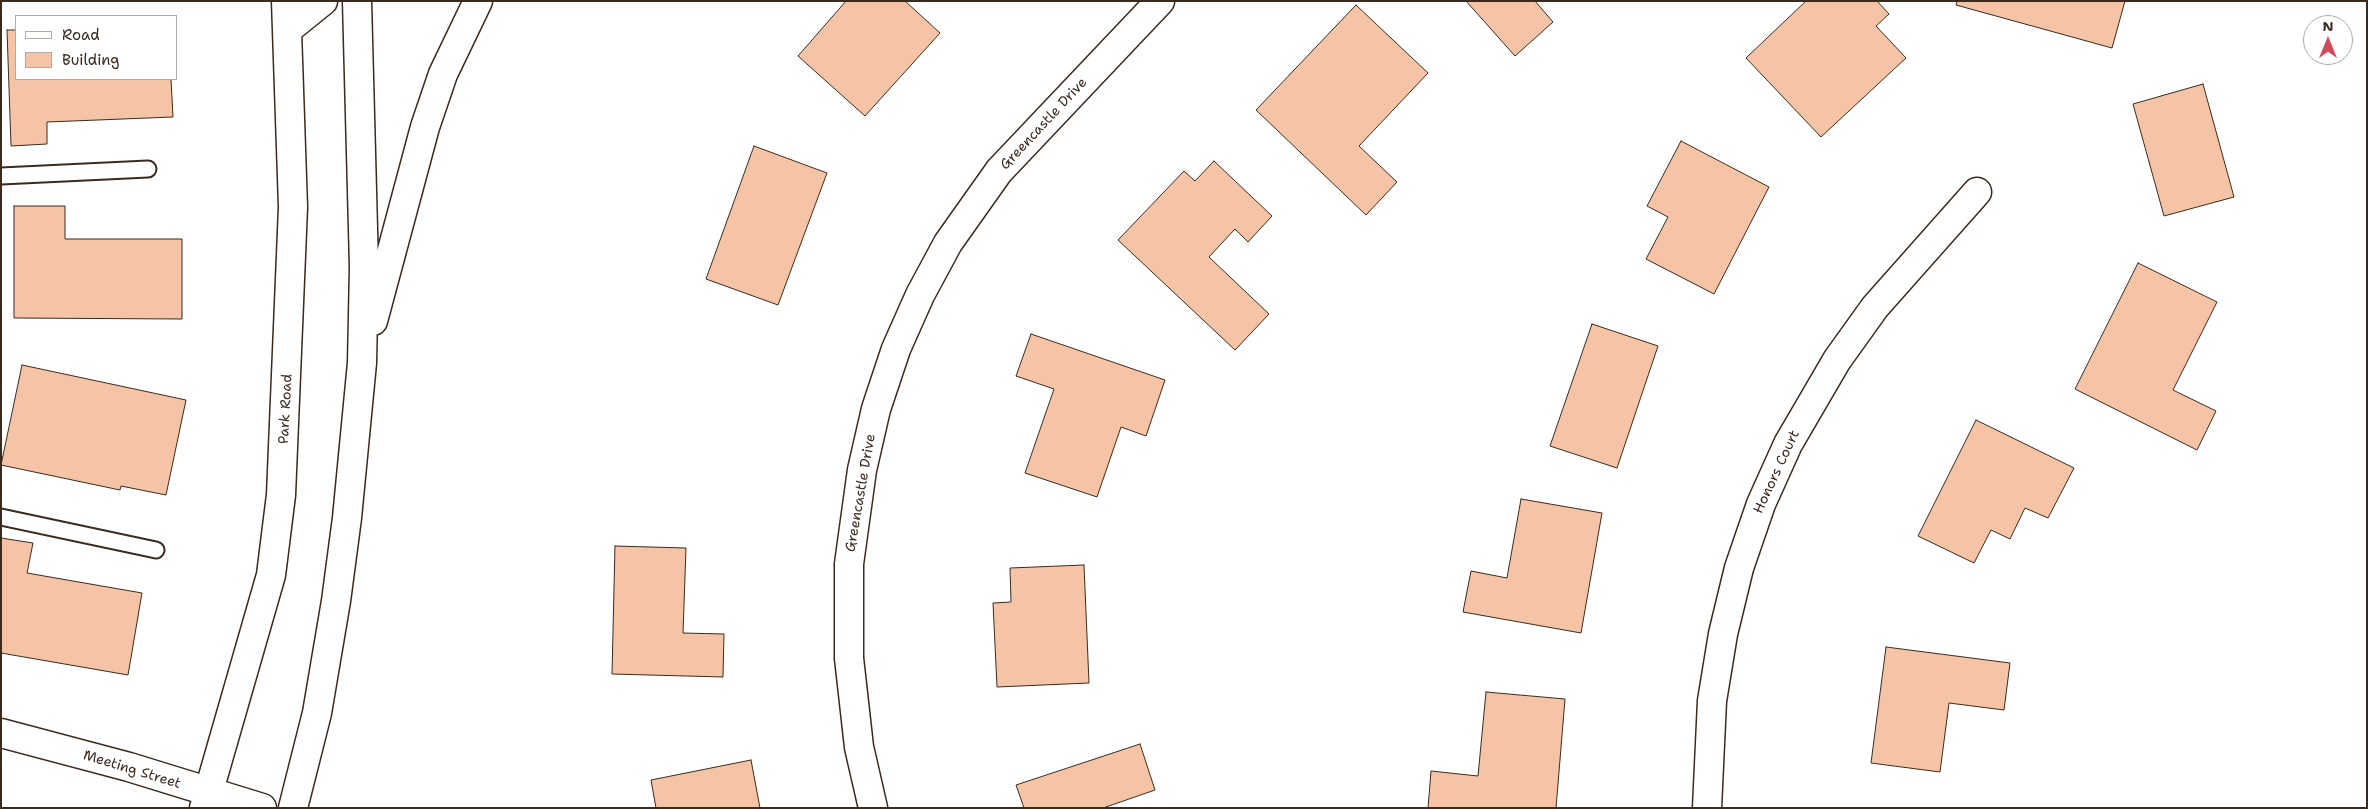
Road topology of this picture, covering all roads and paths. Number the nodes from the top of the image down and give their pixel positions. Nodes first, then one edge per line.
1 (286, 1) edge
2 (322, 1) edge
3 (357, 1) edge
4 (478, 1) edge
5 (1160, 1) edge
6 (286, 30) junction
7 (148, 169) dead end
8 (1, 176) edge
9 (1977, 192) dead end
10 (362, 363) junction
11 (1, 517) edge
12 (156, 550) dead end
13 (1, 733) edge
14 (206, 800) edge
15 (262, 808) edge
16 (293, 808) edge
17 (873, 808) edge
18 (1707, 808) edge

1 - 6 main road, Park Road
2 - 6 main road
3 - 10 main road
4 - 10 main road
5 - 17 main road, Greencastle Drive
6 - 14 main road, Park Road
7 - 8 lane
9 - 18 main road, Honors Court
10 - 16 main road
11 - 12 lane
13 - 14 main road, Meeting Street
14 - 15 main road, Meeting Street

